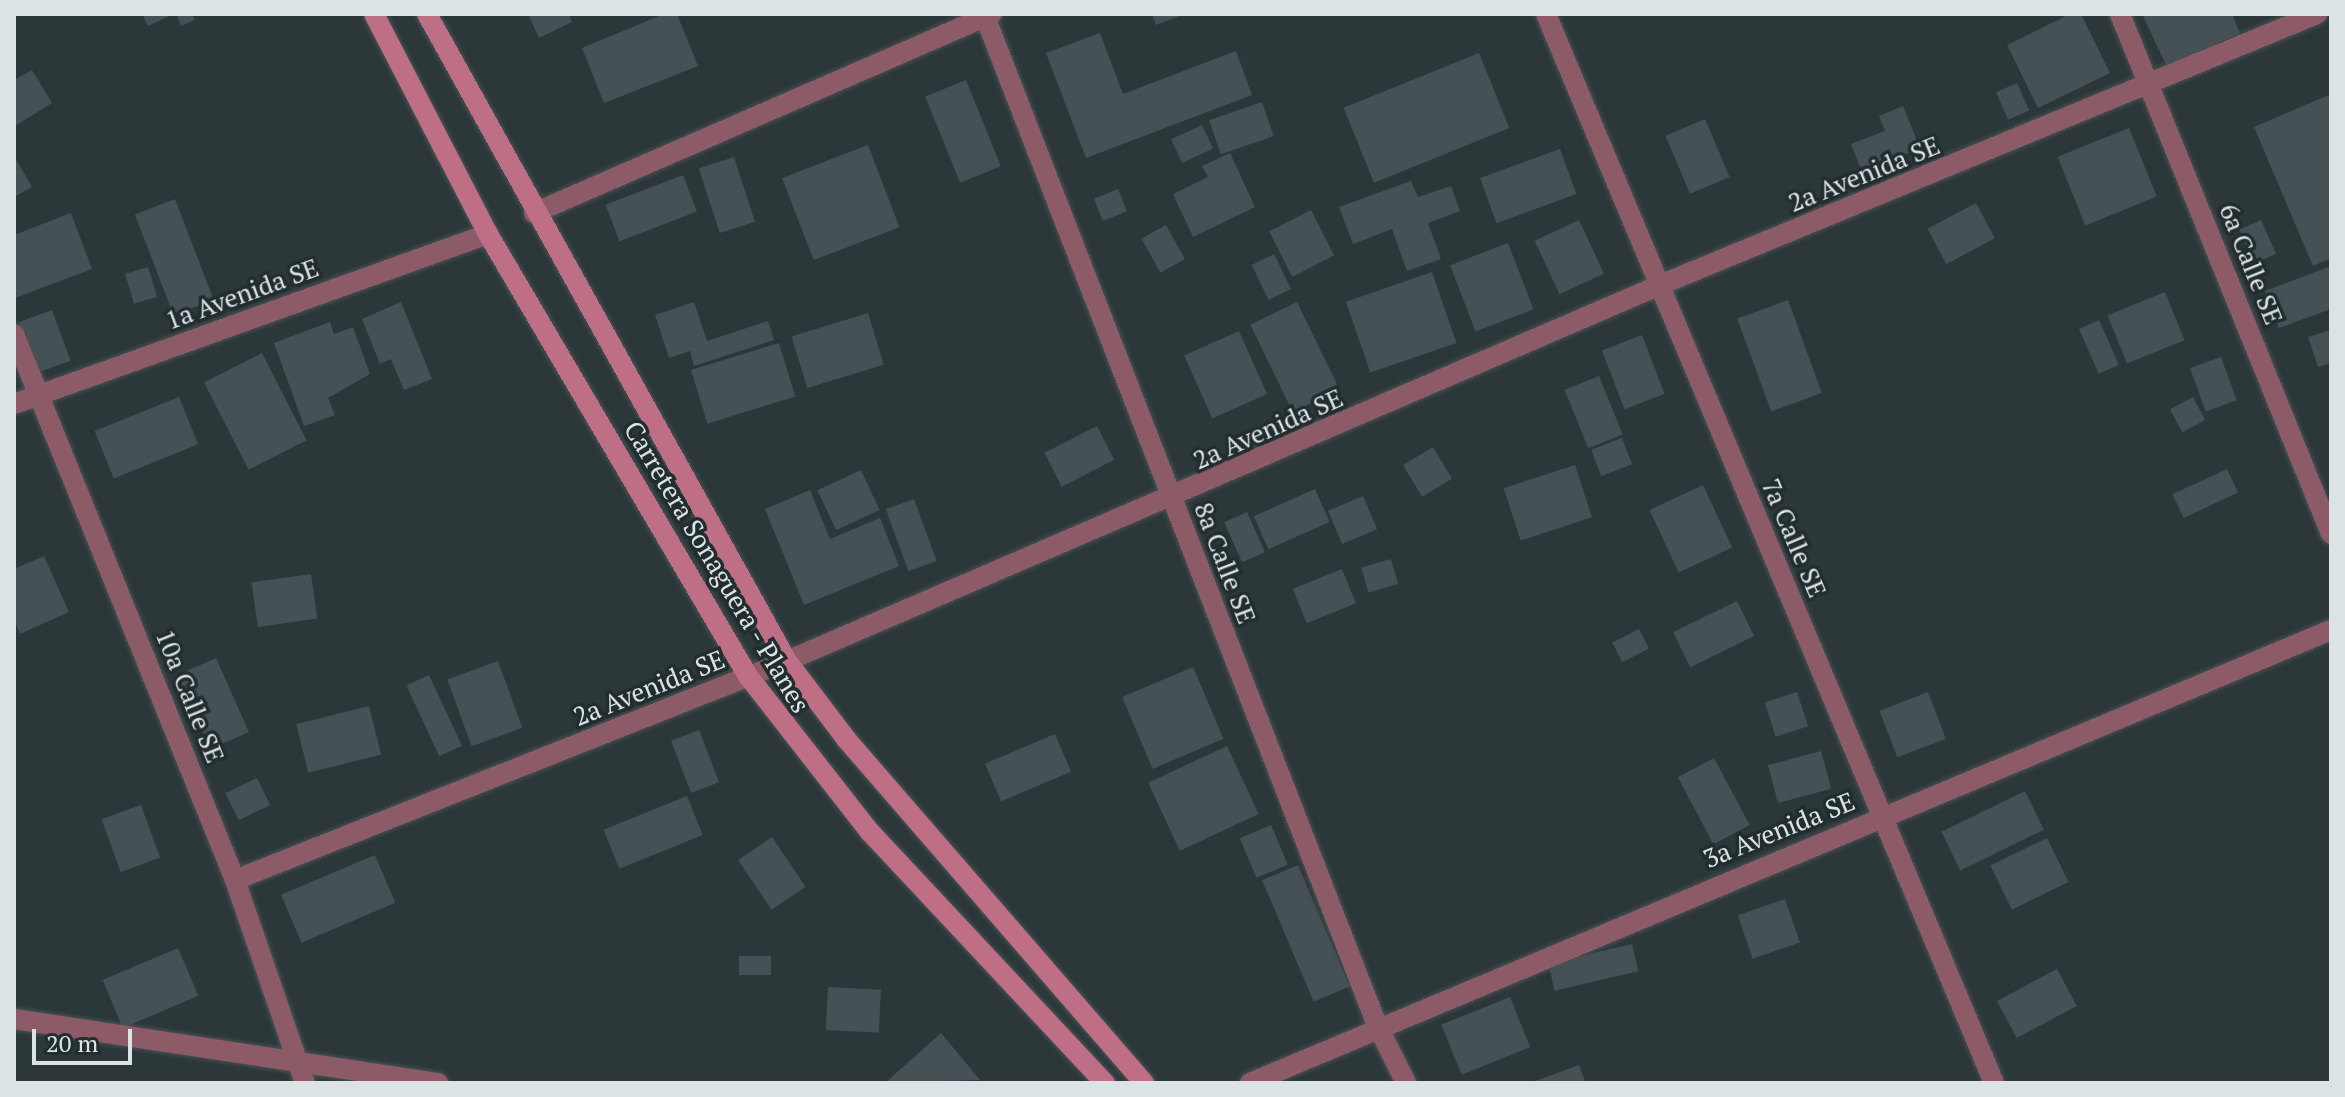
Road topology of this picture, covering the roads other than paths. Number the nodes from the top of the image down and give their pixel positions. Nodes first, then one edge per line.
1 (374, 14) edge
2 (427, 14) edge
3 (1546, 14) edge
4 (2120, 14) edge
5 (2317, 14) edge
6 (987, 15) edge
7 (2151, 84) junction
8 (534, 213) junction
9 (488, 234) junction
10 (1660, 285) junction
11 (14, 334) edge
12 (42, 392) junction
13 (14, 404) edge
14 (1173, 499) junction
15 (2331, 534) edge
16 (2331, 630) edge
17 (787, 661) junction
18 (748, 676) junction
19 (1882, 816) junction
20 (235, 880) junction
21 (14, 1019) edge
22 (1377, 1025) junction
23 (302, 1075) edge
24 (438, 1083) edge
25 (1105, 1083) edge
26 (1144, 1083) edge
27 (1250, 1083) edge
28 (1406, 1083) edge
29 (1994, 1083) edge

1 - 9 main road, Carretera Sonaguera - Planes
2 - 8 main road, Carretera Sonaguera - Planes
3 - 10 street, 7a Calle SE
4 - 7 street, 6a Calle SE
5 - 7 street, 2a Avenida SE
6 - 8 street
6 - 14 street, 8a Calle SE
7 - 10 street, 2a Avenida SE
7 - 15 street, 6a Calle SE
8 - 17 main road, Carretera Sonaguera - Planes
9 - 12 street, 1a Avenida SE
9 - 18 main road, Carretera Sonaguera - Planes
10 - 14 street, 2a Avenida SE
10 - 19 street, 7a Calle SE
11 - 12 street, 10a Calle SE
12 - 13 street, 1a Avenida SE
12 - 20 street, 10a Calle SE
14 - 17 street, 2a Avenida SE
14 - 22 street, 8a Calle SE
16 - 19 street, 3a Avenida SE
17 - 18 street, 2a Avenida SE
17 - 26 main road, Carretera Sonaguera - Planes
18 - 20 street, 2a Avenida SE
18 - 25 main road, Carretera Sonaguera - Planes
19 - 22 street, 3a Avenida SE
19 - 29 street, 7a Calle SE
20 - 23 street, 10a Calle SE
21 - 23 street
22 - 27 street, 3a Avenida SE
22 - 28 street, 8a Calle SE
23 - 24 street

